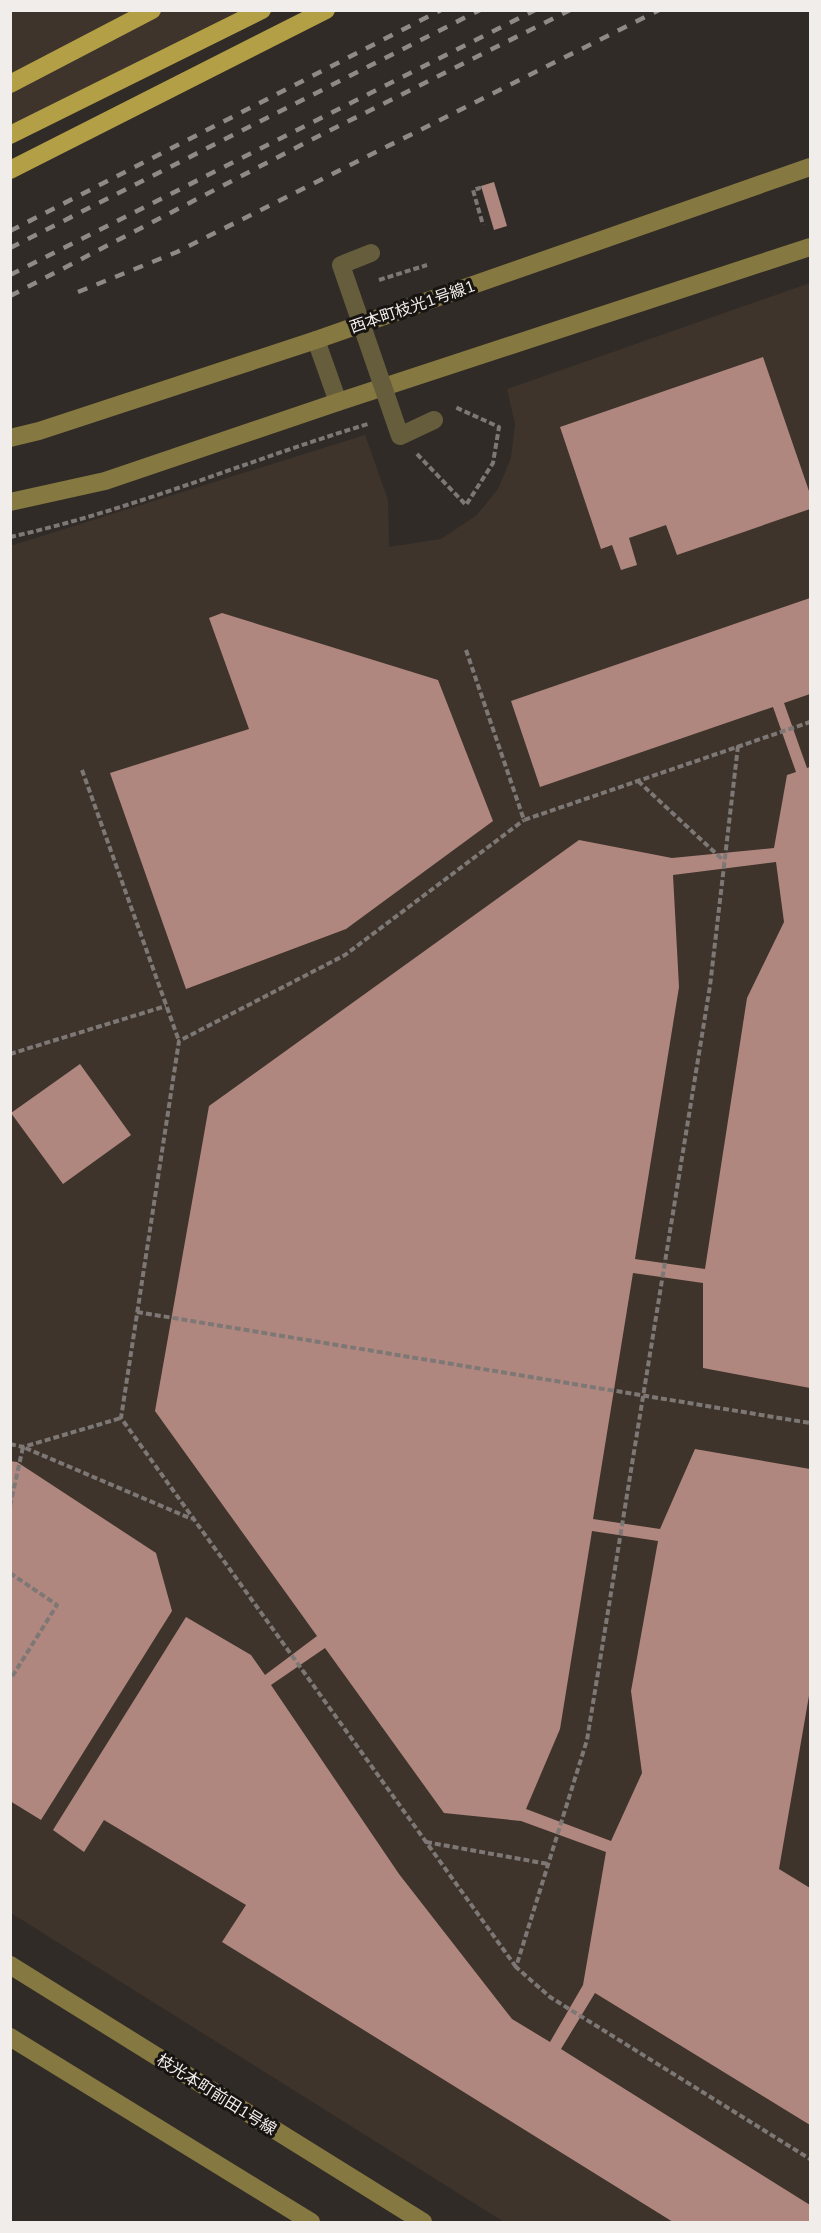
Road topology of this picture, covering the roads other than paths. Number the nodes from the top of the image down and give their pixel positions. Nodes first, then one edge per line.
1 (152, 10) edge
2 (262, 10) edge
3 (326, 10) edge
4 (10, 84) edge
5 (10, 135) edge
6 (810, 167) edge
7 (10, 170) edge
8 (810, 246) edge
9 (371, 253) dead end
10 (316, 340) junction
11 (338, 402) junction
12 (435, 420) dead end
13 (10, 438) edge
14 (10, 502) edge
15 (10, 1965) edge
16 (10, 2037) edge
17 (310, 2223) edge
18 (423, 2223) edge

1 - 4 highway
2 - 5 highway
3 - 7 highway
6 - 10 street, 西本町枝光1号線1
8 - 11 street
9 - 12 street, bridge
10 - 11 street
10 - 13 street, 西本町枝光1号線1
11 - 14 street
15 - 18 street, 枝光本町前田1号線
16 - 17 street

